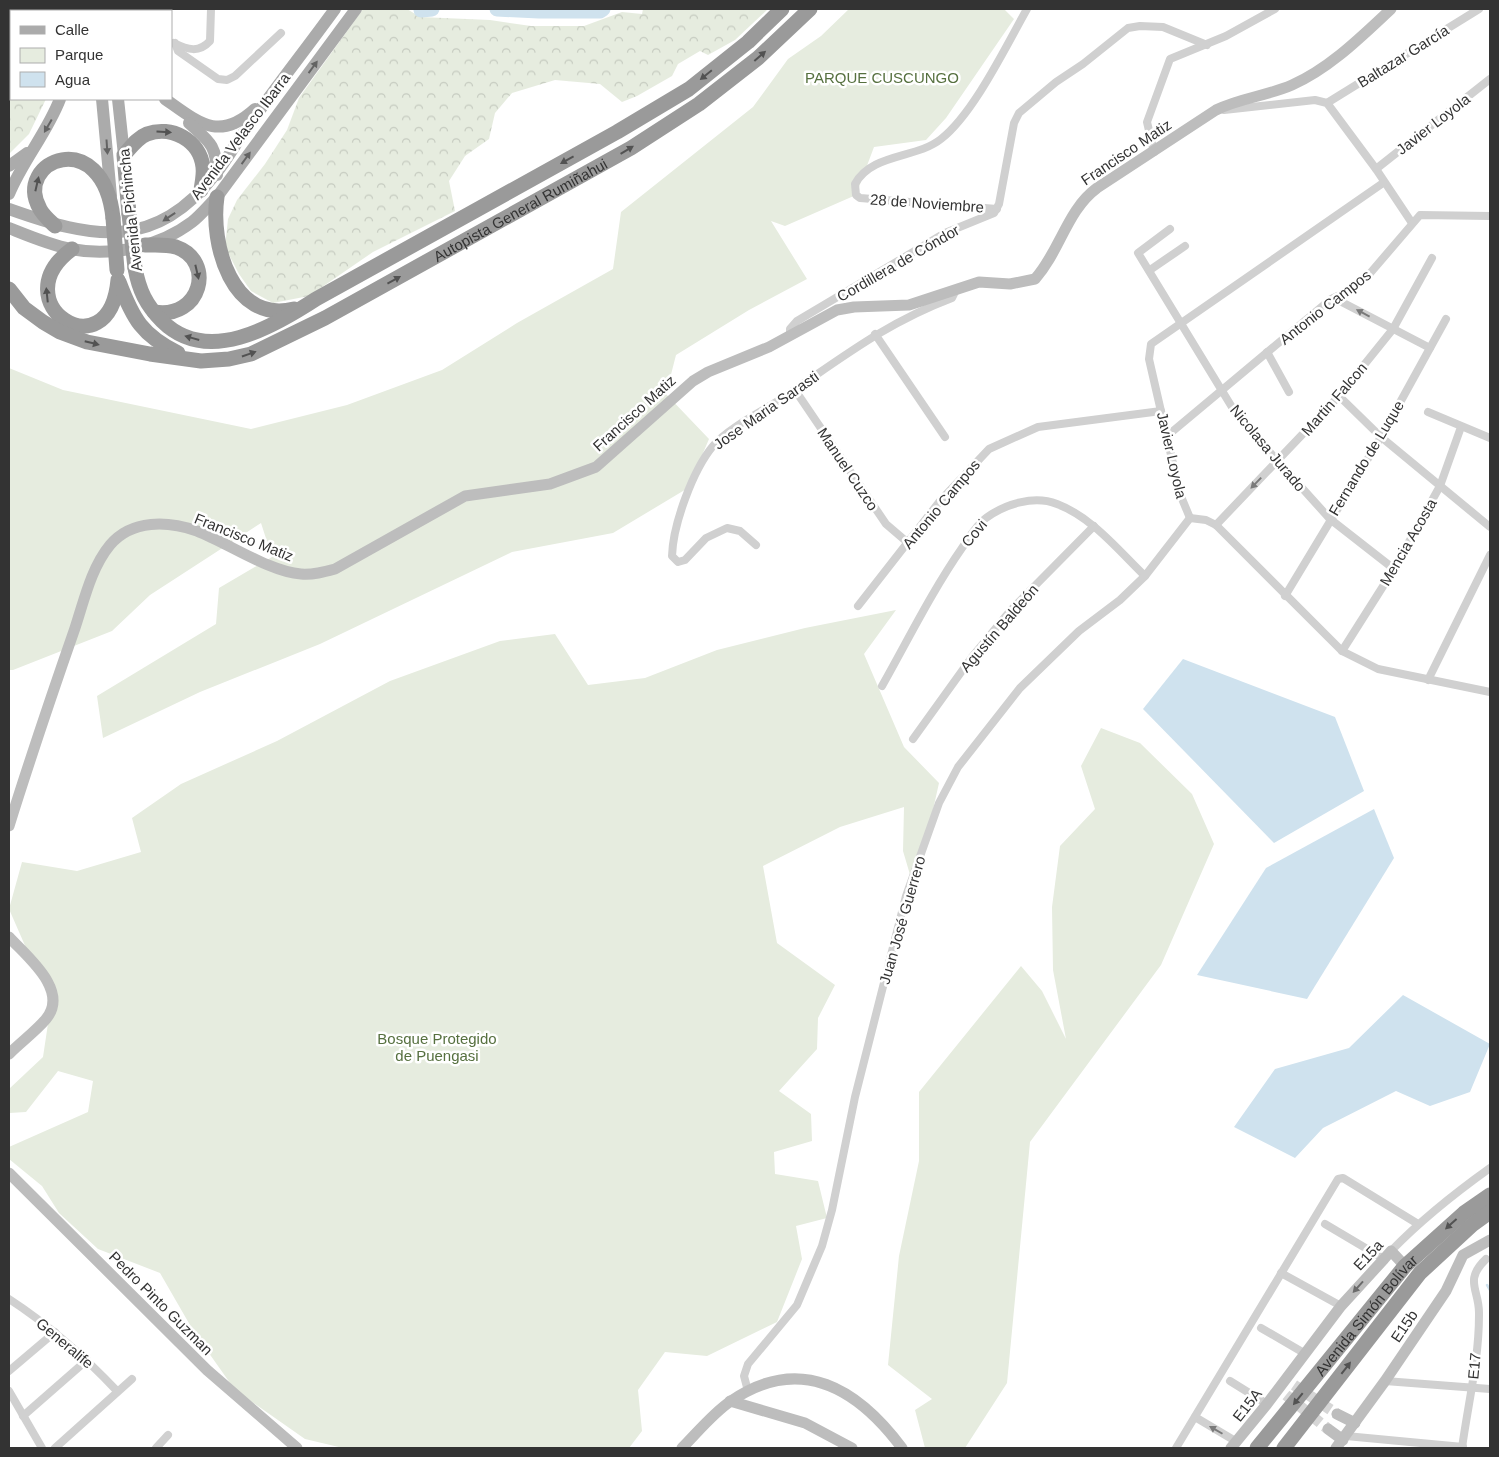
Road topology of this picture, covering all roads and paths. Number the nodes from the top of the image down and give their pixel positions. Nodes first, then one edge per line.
1 (211, 9) edge
2 (335, 9) edge
3 (356, 9) edge
4 (782, 9) edge
5 (810, 9) edge
6 (1027, 9) edge
7 (1275, 9) edge
8 (1391, 9) edge
9 (1479, 9) edge
10 (281, 34) dead end
11 (173, 42) edge
12 (1207, 45) junction
13 (1490, 79) edge
14 (272, 93) junction
15 (60, 100) edge
16 (102, 100) edge
17 (118, 100) edge
18 (166, 100) edge
19 (166, 100) edge
20 (1327, 103) junction
21 (1216, 110) junction
22 (31, 150) junction
23 (1154, 152) junction
24 (124, 155) junction
25 (9, 166) edge
26 (1376, 169) junction
27 (217, 172) junction
28 (1383, 183) junction
29 (201, 190) junction
30 (9, 194) edge
31 (217, 197) junction
32 (111, 199) junction
33 (9, 209) edge
34 (997, 209) junction
35 (1490, 216) edge
36 (1412, 223) junction
37 (55, 226) junction
38 (9, 228) edge
39 (1170, 229) dead end
40 (216, 239) junction
41 (145, 246) junction
42 (1185, 246) dead end
43 (72, 249) junction
44 (1432, 258) dead end
45 (1150, 270) junction
46 (118, 275) junction
47 (9, 289) edge
48 (956, 290) junction
49 (1334, 298) junction
50 (316, 299) junction
51 (154, 312) junction
52 (284, 320) junction
53 (1446, 320) dead end
54 (1182, 323) junction
55 (1393, 328) junction
56 (875, 334) junction
57 (790, 335) junction
58 (240, 338) joint
59 (1430, 348) junction
60 (1267, 352) junction
61 (201, 360) junction
62 (795, 390) junction
63 (1222, 390) junction
64 (1289, 392) dead end
65 (1339, 396) junction
66 (1161, 411) junction
67 (1428, 412) dead end
68 (1461, 426) junction
69 (1167, 436) junction
70 (945, 437) dead end
71 (1381, 437) junction
72 (1490, 438) edge
73 (1277, 462) junction
74 (1440, 486) junction
75 (1190, 518) junction
76 (1330, 519) junction
77 (1216, 525) junction
78 (1094, 526) junction
79 (1490, 527) edge
80 (907, 542) junction
81 (756, 545) dead end
82 (1490, 555) edge
83 (1394, 570) junction
84 (1145, 576) junction
85 (1286, 596) junction
86 (858, 606) dead end
87 (1342, 651) junction
88 (1428, 680) junction
89 (882, 686) dead end
90 (1490, 692) edge
91 (913, 739) dead end
92 (9, 826) edge
93 (9, 937) edge
94 (9, 1054) edge
95 (1490, 1168) edge
96 (9, 1172) edge
97 (1490, 1195) edge
98 (1490, 1212) edge
99 (1325, 1224) dead end
100 (1418, 1224) junction
101 (1490, 1240) edge
102 (1387, 1255) junction
103 (1486, 1259) dead end
104 (1405, 1266) junction
105 (1281, 1273) junction
106 (9, 1299) edge
107 (1341, 1306) junction
108 (1261, 1328) dead end
109 (55, 1332) junction
110 (1304, 1353) junction
111 (87, 1360) junction
112 (9, 1371) edge
113 (132, 1379) dead end
114 (1230, 1381) dead end
115 (1385, 1381) junction
116 (1289, 1382) joint
117 (1472, 1387) junction
118 (1490, 1389) edge
119 (9, 1391) edge
120 (117, 1391) junction
121 (748, 1391) junction
122 (730, 1401) junction
123 (1267, 1404) junction
124 (1338, 1414) tunnel mouth
125 (23, 1416) junction
126 (1195, 1417) junction
127 (1355, 1423) junction
128 (1328, 1429) tunnel mouth
129 (168, 1434) dead end
130 (1342, 1441) edge
131 (1234, 1445) edge
132 (1405, 1445) edge
133 (1463, 1447) edge
134 (42, 1448) edge
135 (55, 1448) edge
136 (156, 1448) edge
137 (297, 1448) edge
138 (682, 1448) edge
139 (852, 1448) edge
140 (902, 1448) edge
141 (1176, 1448) edge
142 (1257, 1448) edge
143 (1284, 1448) edge

1 - 11 street
2 - 14 main road, Avenida Velasco Ibarra
31 -> 3 main road, Avenida Velasco Ibarra
4 -> 50 highway, Autopista General Rumiñahui
61 -> 5 highway, Autopista General Rumiñahui
6 - 34 street, 28 de Noviembre
7 - 12 street
8 - 21 street, Francisco Matiz
9 - 20 street, Baltazar García
10 - 11 street
12 - 23 street
12 - 34 street
13 - 26 street, Javier Loyola
14 - 18 main road
14 - 27 main road, Avenida Velasco Ibarra
15 -> 22 main road
16 -> 32 main road, Avenida Pichincha
17 - 24 main road, Avenida Pichincha
19 - 27 main road
20 - 21 street
20 - 26 street
21 - 23 street, Francisco Matiz
22 - 25 main road
22 - 30 main road
23 - 48 street, Francisco Matiz
24 -> 29 highway
24 - 51 highway, Avenida Pichincha, bridge
26 - 28 street
27 - 29 main road, Avenida Velasco Ibarra
27 - 31 main road
28 - 36 street
28 - 54 street, Javier Loyola
29 -> 37 main road, Avenida Velasco Ibarra
31 - 40 highway
31 - 41 main road, Avenida Velasco Ibarra
37 -> 32 highway
32 - 46 highway, Avenida Pichincha, bridge
33 - 37 main road, Avenida Velasco Ibarra
34 - 57 street, Cordillera de Cóndor
35 - 36 street, Antonio Campos
36 - 49 street, Antonio Campos
38 - 43 main road, Avenida Velasco Ibarra
39 - 45 street, Nicolasa Jurado
40 - 50 highway
40 - 52 highway
41 - 43 main road, Avenida Velasco Ibarra
41 -> 51 highway
42 - 45 street
46 -> 43 highway
44 - 55 street, Martin Falcon
45 - 54 street, Nicolasa Jurado
46 - 61 highway, Avenida Pichincha
47 -> 61 highway
48 - 56 street, Jose Maria Sarasti
48 - 57 street, Francisco Matiz
55 -> 49 street
49 - 60 street, Antonio Campos
50 - 52 highway, Autopista General Rumiñahui
58 -> 51 highway, Avenida Pichincha
52 - 58 highway, Autopista General Rumiñahui
53 - 59 street, Fernando de Luque
54 - 63 street, Nicolasa Jurado
54 - 66 street, Javier Loyola
55 - 59 street
55 - 65 street, Martin Falcon
56 - 62 street, Jose Maria Sarasti
56 - 70 street
57 - 92 street, Francisco Matiz
59 - 71 street, Fernando de Luque
60 - 63 street, Antonio Campos
60 - 64 street
62 - 80 street, Manuel Cuzco
62 - 81 street, Jose Maria Sarasti
63 - 69 street, Antonio Campos
63 - 73 street, Nicolasa Jurado
65 - 71 street
65 - 73 street, Martin Falcon
66 - 69 street, Javier Loyola
66 - 80 street, Antonio Campos
67 - 68 street
68 - 72 street
68 - 74 street, Mencia Acosta
69 - 75 street, Javier Loyola
71 - 74 street
71 - 76 street, Fernando de Luque
73 - 76 street, Nicolasa Jurado
73 -> 77 street, Martin Falcon
74 - 79 street
74 - 83 street, Mencia Acosta
75 - 77 street, Javier Loyola
75 - 84 street, Juan José Guerrero
76 - 83 street, Nicolasa Jurado
76 - 85 street, Fernando de Luque
77 - 85 street, Javier Loyola
78 - 84 street, Covi
78 - 89 street, Covi
78 - 91 street, Agustín Baldeón
80 - 86 street, Antonio Campos
82 - 88 street
83 - 87 street, Mencia Acosta
84 - 121 street, Juan José Guerrero
85 - 87 street, Javier Loyola
87 - 88 street, Javier Loyola
88 - 90 street, Javier Loyola
93 - 94 street
95 - 100 street, E15a
96 - 137 street, Pedro Pinto Guzman
97 -> 104 highway, Avenida Simón Bolívar
143 -> 98 highway, Avenida Simón Bolívar
99 - 102 street
100 - 102 street, E15a
100 - 105 street
101 - 115 street, E15b
102 - 104 street
102 -> 107 street, E15a
103 - 117 street, E17
104 -> 142 highway, Avenida Simón Bolívar
105 - 107 street
105 - 126 street
106 - 109 street, Generalife
107 - 110 street, E15a
108 - 110 street
109 - 111 street, Generalife
109 - 112 street
110 - 116 street, E15a
111 - 120 street, Generalife
111 - 125 street
113 - 120 street
114 - 123 street
115 - 117 street
115 - 127 street, E15b
116 - 123 street, E15A
117 - 118 street
117 - 133 street, E17
119 - 125 street
120 - 135 street
121 - 122 street
121 - 140 street
122 - 138 street
122 - 139 street
123 - 131 street, E15A
124 - 127 street
125 - 134 street
131 -> 126 street
126 - 141 street
127 - 130 street, E15b
128 - 130 street
129 - 136 street
130 - 132 street
132 - 133 street

